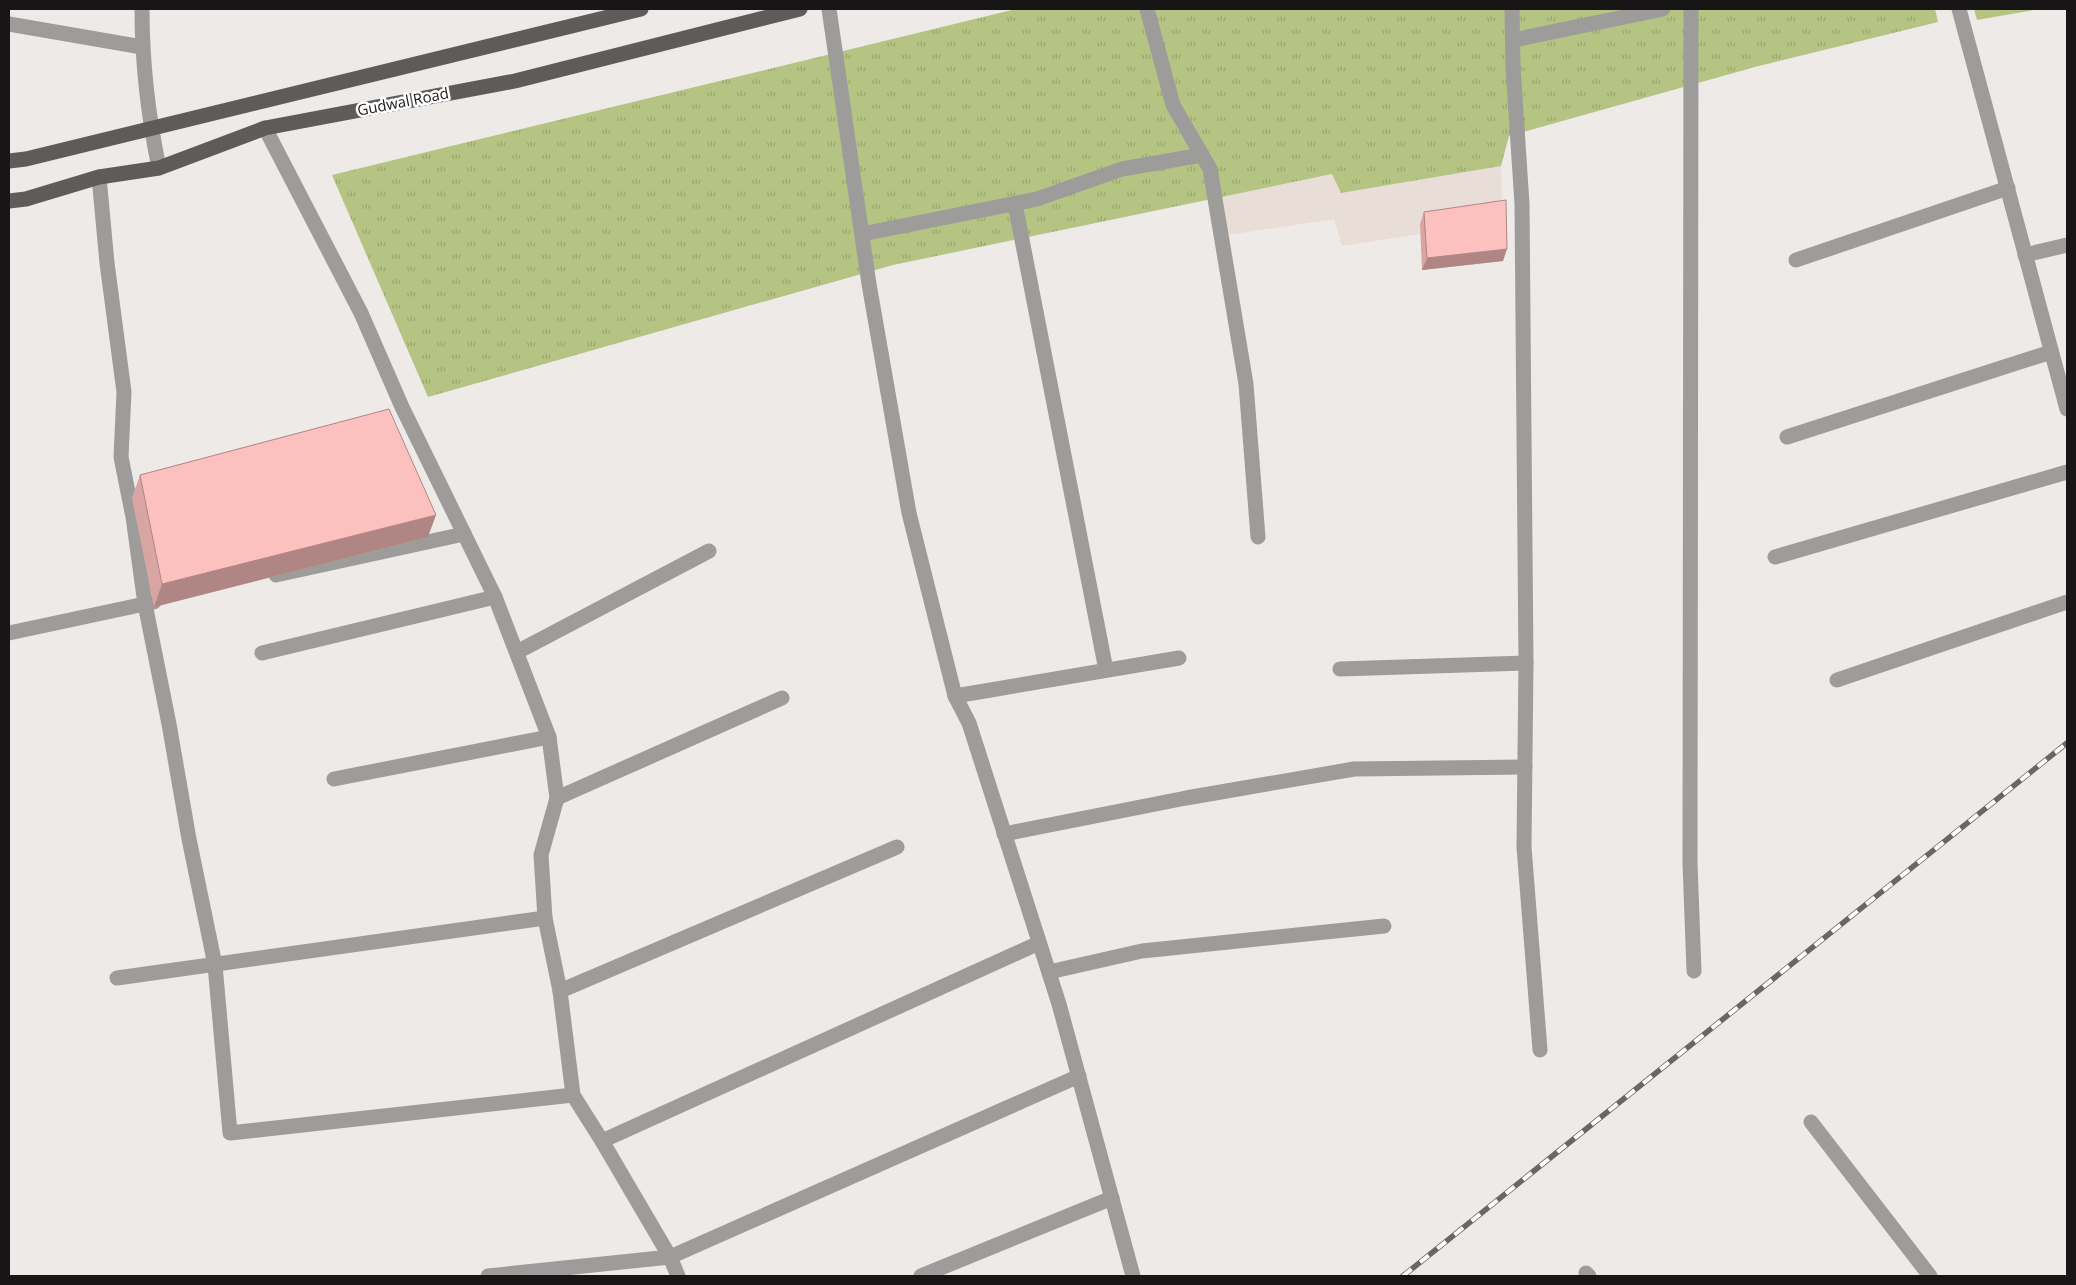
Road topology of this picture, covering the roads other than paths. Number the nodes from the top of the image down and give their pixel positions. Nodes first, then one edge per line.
1 (142, 9) edge
2 (641, 9) edge
3 (800, 9) edge
4 (829, 9) edge
5 (1147, 9) edge
6 (1512, 9) edge
7 (1663, 9) edge
8 (1691, 9) edge
9 (1959, 9) edge
10 (9, 24) edge
11 (1513, 40) junction
12 (142, 47) junction
13 (151, 128) junction
14 (265, 128) junction
15 (1202, 155) junction
16 (9, 161) edge
17 (159, 168) junction
18 (99, 177) junction
19 (2008, 188) junction
20 (9, 201) edge
21 (1015, 204) junction
22 (862, 234) junction
23 (2067, 245) edge
24 (2026, 256) junction
25 (1796, 260) dead end
26 (2052, 352) junction
27 (2067, 409) edge
28 (1787, 437) dead end
29 (2067, 472) edge
30 (464, 534) junction
31 (1258, 537) dead end
32 (709, 551) dead end
33 (1776, 557) dead end
34 (261, 578) edge
35 (495, 596) junction
36 (164, 600) edge
37 (2067, 602) edge
38 (145, 604) junction
39 (9, 633) edge
40 (516, 652) junction
41 (262, 653) dead end
42 (1179, 658) dead end
43 (1526, 664) junction
44 (1340, 669) dead end
45 (1106, 670) junction
46 (1837, 680) dead end
47 (955, 696) junction
48 (782, 698) dead end
49 (549, 736) junction
50 (1525, 767) junction
51 (334, 779) dead end
52 (557, 798) junction
53 (1004, 834) junction
54 (897, 847) dead end
55 (545, 918) junction
56 (1384, 926) dead end
57 (1039, 943) junction
58 (215, 965) junction
59 (1694, 971) dead end
60 (1049, 972) junction
61 (117, 978) dead end
62 (560, 992) junction
63 (1540, 1050) dead end
64 (1079, 1076) junction
65 (573, 1095) junction
66 (1812, 1122) dead end
67 (602, 1141) junction
68 (1112, 1198) junction
69 (670, 1257) junction
70 (488, 1276) edge
71 (678, 1276) edge
72 (921, 1276) edge
73 (1133, 1276) edge
74 (1930, 1276) edge

1 - 12 street
2 - 13 main road
3 - 14 main road, Gudwal Road
4 - 22 street
5 - 15 street
6 - 11 street
7 - 11 street
8 - 59 street
9 - 19 street
10 - 12 street
11 - 43 street
12 - 13 street
13 - 16 main road
13 - 17 street
14 - 17 main road, Gudwal Road
14 - 30 street
15 - 21 street
15 - 31 street
17 - 18 main road, Gudwal Road
18 - 20 main road, Gudwal Road
18 - 38 street
19 - 24 street
19 - 25 street
21 - 22 street
21 - 45 street
22 - 47 street
23 - 24 street
24 - 26 street
26 - 27 street
26 - 28 street
29 - 33 street
30 - 34 street
30 - 35 street
32 - 40 street
35 - 40 street
35 - 41 street
36 - 38 street
37 - 46 street
38 - 39 street
38 - 58 street
40 - 49 street
42 - 45 street
43 - 44 street
43 - 50 street
45 - 47 street
47 - 53 street
48 - 52 street
49 - 51 street
49 - 52 street
50 - 53 street
50 - 63 street
52 - 55 street
53 - 57 street
54 - 62 street
55 - 58 street
55 - 62 street
56 - 60 street
57 - 60 street
57 - 67 street
58 - 61 street
58 - 65 street
60 - 64 street
62 - 65 street
64 - 68 street
64 - 69 street
65 - 67 street
66 - 74 street
67 - 69 street
68 - 72 street
68 - 73 street
69 - 70 street
69 - 71 street

